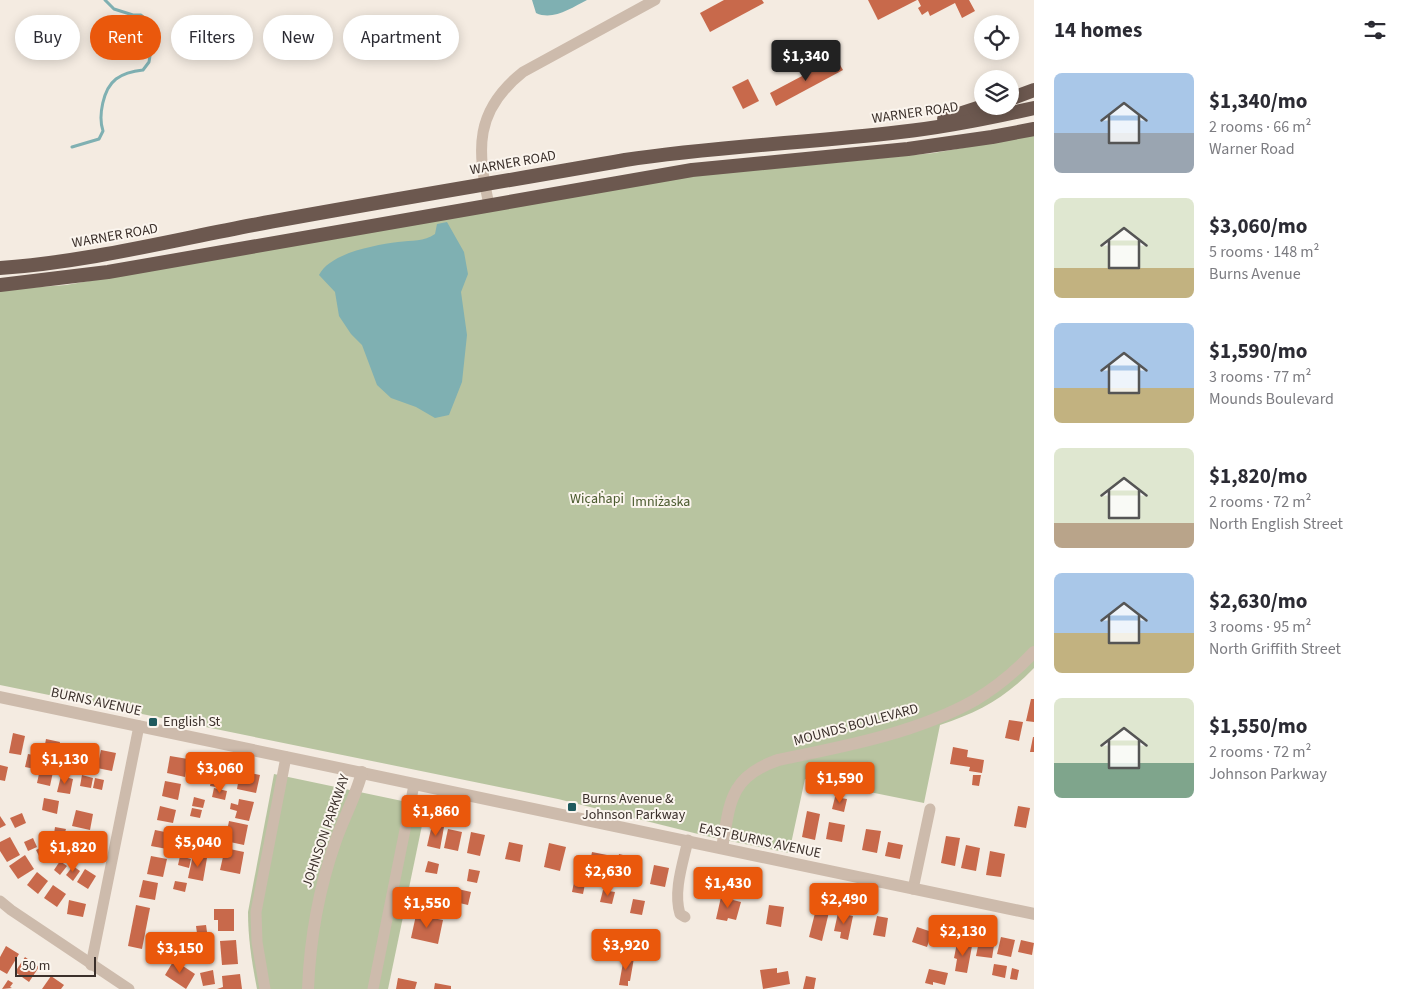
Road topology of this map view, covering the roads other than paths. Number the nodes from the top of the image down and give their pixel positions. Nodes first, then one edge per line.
1 (655, 0) edge
2 (1034, 90) edge
3 (1019, 96) edge
4 (1034, 108) edge
5 (974, 109) edge
6 (1034, 129) edge
7 (902, 132) junction
8 (485, 185) junction
9 (489, 205) junction
10 (0, 268) edge
11 (0, 285) edge
12 (1034, 653) edge
13 (0, 697) edge
14 (140, 726) junction
15 (286, 757) junction
16 (362, 772) junction
17 (414, 784) junction
18 (930, 809) dead end
19 (688, 840) junction
20 (722, 848) junction
21 (913, 889) junction
22 (0, 901) edge
23 (1034, 914) edge
24 (685, 917) dead end
25 (91, 965) junction
26 (128, 989) edge
27 (265, 989) edge
28 (308, 989) edge
29 (373, 989) edge

1 - 8 street
2 - 3 highway
4 - 7 highway, WARNER ROAD
5 - 7 highway
6 - 9 highway
7 - 8 highway, WARNER ROAD
8 - 9 street
8 - 10 highway, WARNER ROAD
9 - 11 highway
12 - 20 street, MOUNDS BOULEVARD
13 - 14 street, BURNS AVENUE
14 - 15 street, BURNS AVENUE
14 - 25 street
15 - 16 street, BURNS AVENUE
15 - 27 street
16 - 17 street, EAST BURNS AVENUE
16 - 28 street, JOHNSON PARKWAY
17 - 19 street, EAST BURNS AVENUE
17 - 29 street
18 - 21 street
19 - 20 street, EAST BURNS AVENUE
19 - 24 street
20 - 21 street, EAST BURNS AVENUE
21 - 23 street, EAST BURNS AVENUE
22 - 25 street
25 - 26 street

